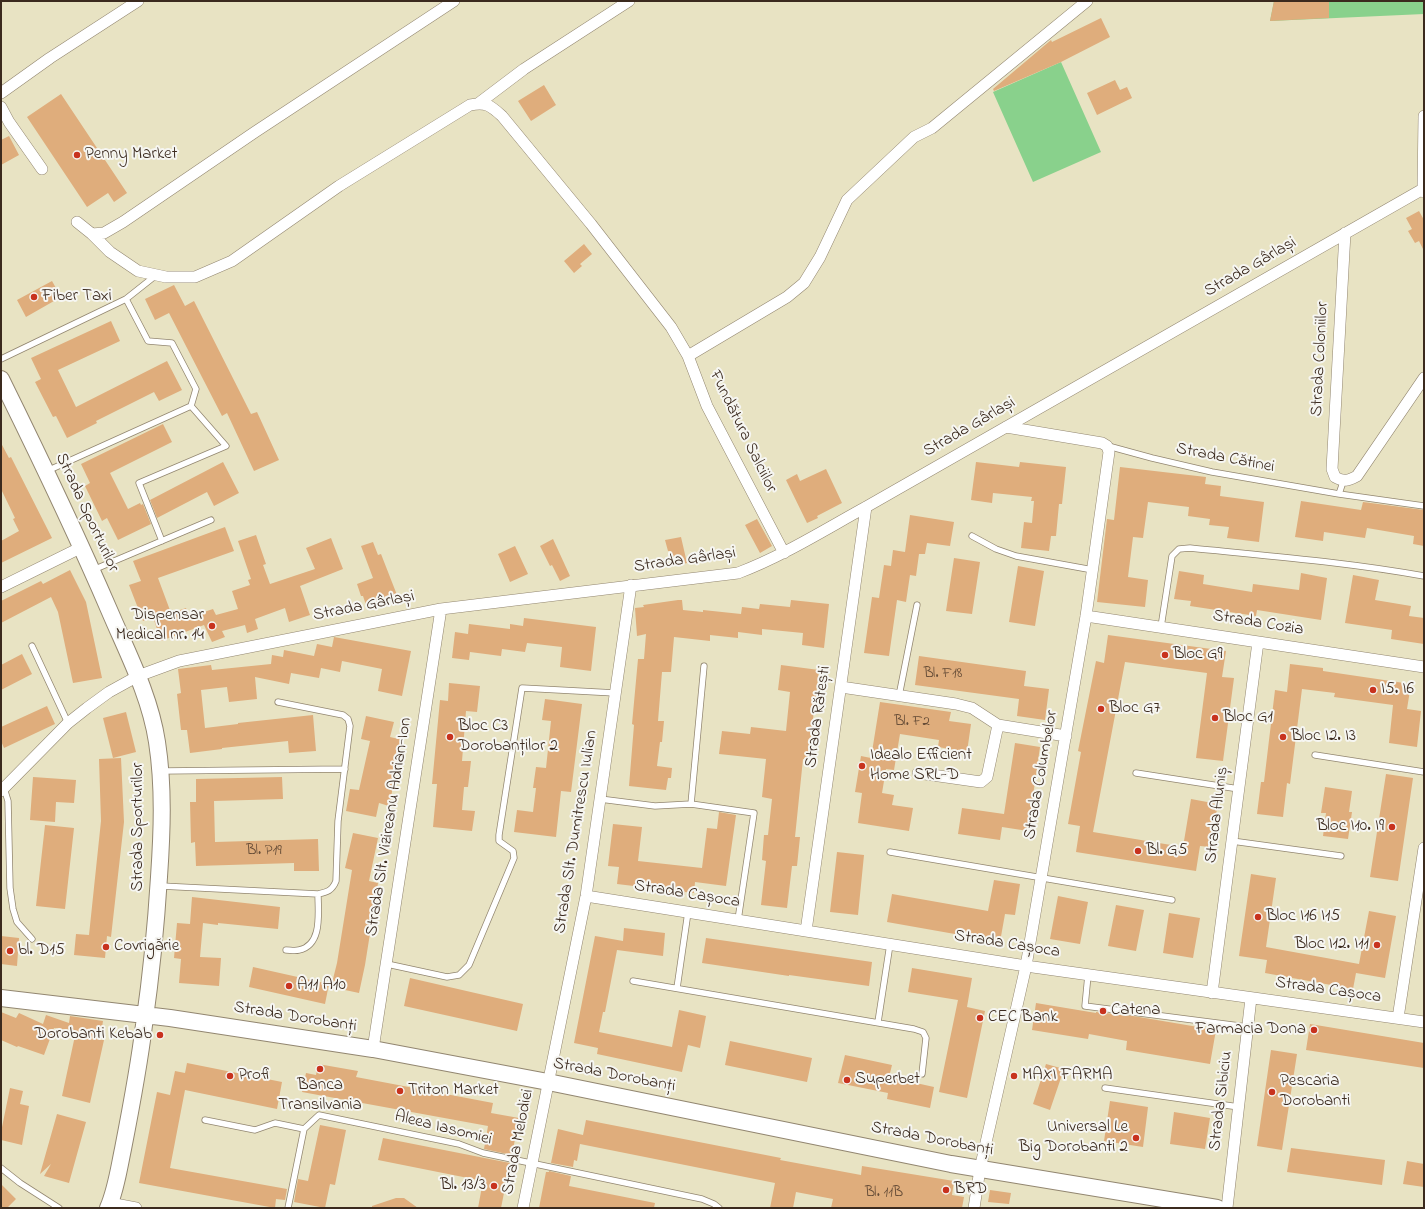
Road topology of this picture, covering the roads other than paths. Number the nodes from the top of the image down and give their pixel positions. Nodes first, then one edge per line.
1 (138, 1) edge
2 (454, 1) edge
3 (629, 1) edge
4 (1087, 1) edge
5 (1, 93) edge
6 (479, 103) junction
7 (1, 107) edge
8 (1424, 116) edge
9 (42, 169) dead end
10 (1423, 191) edge
11 (77, 222) dead end
12 (92, 234) junction
13 (1345, 234) junction
14 (156, 275) junction
15 (126, 299) junction
16 (688, 356) junction
17 (1, 359) edge
18 (1424, 378) edge
19 (1, 379) edge
20 (191, 406) junction
21 (1006, 427) junction
22 (1107, 446) junction
23 (47, 471) junction
24 (1343, 482) junction
25 (1339, 494) junction
26 (1424, 506) edge
27 (866, 507) junction
28 (211, 520) dead end
29 (972, 536) dead end
30 (162, 541) junction
31 (82, 547) junction
32 (784, 553) junction
33 (92, 570) junction
34 (1093, 570) junction
35 (1424, 576) edge
36 (631, 585) junction
37 (1, 587) edge
38 (918, 605) dead end
39 (441, 609) junction
40 (1086, 616) junction
41 (1161, 627) junction
42 (1258, 642) junction
43 (32, 646) dead end
44 (704, 666) dead end
45 (1424, 667) edge
46 (138, 676) junction
47 (841, 687) junction
48 (615, 693) junction
49 (899, 696) junction
50 (278, 702) dead end
51 (68, 723) junction
52 (998, 726) junction
53 (1066, 736) junction
54 (1315, 755) dead end
55 (345, 769) junction
56 (160, 771) junction
57 (1424, 772) edge
58 (918, 773) dead end
59 (1136, 773) dead end
60 (2, 787) edge
61 (1238, 789) junction
62 (600, 799) junction
63 (691, 804) junction
64 (1232, 841) junction
65 (1424, 848) edge
66 (890, 852) dead end
67 (1341, 856) dead end
68 (1041, 878) junction
69 (158, 886) junction
70 (318, 894) junction
71 (586, 896) junction
72 (1172, 900) dead end
73 (688, 912) junction
74 (738, 920) junction
75 (806, 931) junction
76 (32, 939) dead end
77 (890, 944) junction
78 (286, 950) dead end
79 (387, 964) junction
80 (1026, 966) junction
81 (1088, 975) junction
82 (632, 981) dead end
83 (677, 988) junction
84 (1212, 993) junction
85 (1, 998) edge
86 (1251, 998) junction
87 (146, 1015) junction
88 (1398, 1018) junction
89 (878, 1022) junction
90 (1424, 1022) edge
91 (1248, 1027) junction
92 (373, 1049) junction
93 (922, 1074) dead end
94 (548, 1082) junction
95 (1105, 1088) dead end
96 (1239, 1108) junction
97 (205, 1120) dead end
98 (304, 1129) junction
99 (532, 1163) junction
100 (1, 1168) edge
101 (980, 1169) junction
102 (109, 1205) edge
103 (59, 1208) edge
104 (136, 1208) edge
105 (288, 1208) edge
106 (523, 1208) edge
107 (719, 1208) edge
108 (974, 1208) edge
109 (1217, 1208) edge
110 (1227, 1208) edge

1 - 5 street
2 - 12 street
3 - 6 street
4 - 16 street
6 - 14 street
6 - 16 street, Fundătura Salciilor
7 - 9 street
8 - 10 street
10 - 13 street, Strada Gârlași
11 - 12 street
12 - 14 street
13 - 21 street, Strada Gârlași
13 - 24 street, Strada Coloniilor
14 - 15 lane
15 - 17 lane
15 - 20 lane
16 - 32 street, Fundătura Salciilor
18 - 24 street
19 - 23 main road, Strada Sporturilor
20 - 23 lane
20 - 30 lane
21 - 22 street
21 - 27 street, Strada Gârlași
22 - 25 lane, Strada Cătinei
22 - 34 street, Strada Columbelor
23 - 31 main road, Strada Sporturilor
24 - 25 lane
25 - 26 lane, Strada Cătinei
27 - 32 street, Strada Gârlași
27 - 47 street, Strada Rătești
28 - 30 lane
29 - 34 lane
30 - 33 lane
31 - 33 main road, Strada Sporturilor
31 - 37 street
32 - 36 street, Strada Gârlași
33 - 46 main road, Strada Sporturilor
34 - 40 street, Strada Columbelor
35 - 41 lane
36 - 39 street, Strada Gârlași
36 - 48 street, Strada Slt. Dumitrescu Iulian
38 - 49 lane
39 - 46 street, Strada Gârlași
39 - 79 street, Strada Slt. Vizireanu Adrian-Ion
40 - 41 street, Strada Cozia
40 - 53 street, Strada Columbelor
41 - 42 street, Strada Cozia
42 - 45 street, Strada Cozia
42 - 61 street, Strada Aluniș
43 - 51 lane
44 - 63 lane
46 - 51 street, Strada Gârlași
46 - 56 main road, Strada Sporturilor
47 - 49 street
47 - 75 street, Strada Rătești
48 - 62 street, Strada Slt. Dumitrescu Iulian
48 - 79 lane
49 - 52 street
50 - 55 lane
51 - 60 street, Strada Gârlași
52 - 53 street
52 - 58 street
53 - 68 street, Strada Columbelor
54 - 57 lane
55 - 56 lane
55 - 70 lane
56 - 69 main road, Strada Sporturilor
59 - 61 lane
60 - 76 lane
61 - 64 street, Strada Aluniș
62 - 63 lane
62 - 71 street, Strada Slt. Dumitrescu Iulian
63 - 74 lane
64 - 67 lane
64 - 84 street, Strada Aluniș
65 - 88 street
66 - 68 lane
68 - 72 lane
68 - 80 street, Strada Columbelor
69 - 70 lane
69 - 87 main road, Strada Sporturilor
70 - 78 lane
71 - 73 street, Strada Cașoca
71 - 94 street, Strada Slt. Dumitrescu Iulian
73 - 74 street, Strada Cașoca
73 - 83 lane
74 - 75 street, Strada Cașoca
75 - 77 street, Strada Cașoca
77 - 80 street, Strada Cașoca
77 - 89 lane
79 - 92 street, Strada Slt. Vizireanu Adrian-Ion
80 - 81 street, Strada Cașoca
80 - 101 street, Strada Columbelor
81 - 84 street, Strada Cașoca
81 - 91 lane
82 - 83 lane
83 - 89 lane
84 - 86 street, Strada Cașoca
85 - 87 main road, Strada Dorobanți
86 - 88 street, Strada Cașoca
86 - 91 street, Strada Sibiciu
87 - 92 main road, Strada Dorobanți
87 - 102 main road, Strada Sporturilor
88 - 90 street, Strada Cașoca
89 - 93 lane
91 - 96 street, Strada Sibiciu
92 - 94 main road, Strada Dorobanți
94 - 99 street, Strada Melodiei
94 - 101 main road, Strada Dorobanți
95 - 96 lane
96 - 110 street, Strada Sibiciu
97 - 98 lane
98 - 99 lane, Aleea Iasomiei
98 - 105 lane
99 - 106 street, Strada Melodiei
99 - 107 lane, Aleea Iasomiei
100 - 103 lane
101 - 108 street, Strada Columbelor
101 - 109 main road, Strada Dorobanți
102 - 104 street

